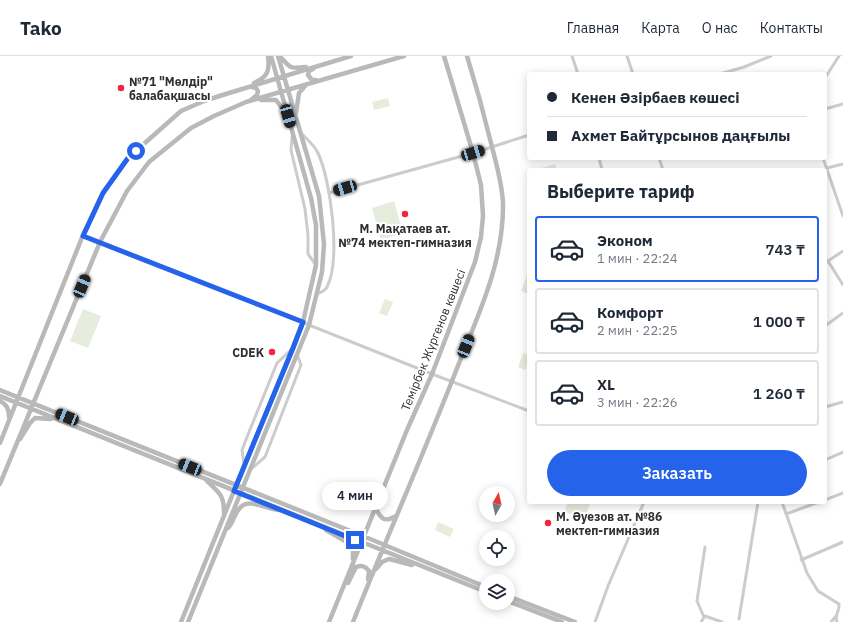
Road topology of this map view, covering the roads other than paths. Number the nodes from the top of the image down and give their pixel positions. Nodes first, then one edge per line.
1 (268, 56) edge
2 (271, 56) edge
3 (278, 56) edge
4 (351, 56) edge
5 (404, 56) edge
6 (444, 56) edge
7 (467, 56) edge
8 (572, 56) edge
9 (627, 56) edge
10 (771, 56) edge
11 (839, 56) edge
12 (317, 66) junction
13 (577, 72) edge
14 (632, 72) edge
15 (727, 72) edge
16 (827, 75) edge
17 (284, 76) junction
18 (278, 78) junction
19 (328, 79) junction
20 (306, 85) junction
21 (249, 87) junction
22 (240, 90) junction
23 (288, 90) junction
24 (281, 92) junction
25 (255, 100) junction
26 (246, 102) junction
27 (843, 104) edge
28 (827, 108) edge
29 (296, 117) junction
30 (291, 126) junction
31 (293, 133) junction
32 (300, 133) junction
33 (527, 136) edge
34 (492, 147) junction
35 (473, 153) junction
36 (824, 160) edge
37 (843, 164) edge
38 (827, 168) junction
39 (329, 193) junction
40 (843, 216) edge
41 (83, 236) junction
42 (100, 242) junction
43 (843, 251) edge
44 (827, 262) edge
45 (316, 265) junction
46 (843, 285) edge
47 (317, 294) junction
48 (843, 313) edge
49 (303, 322) junction
50 (309, 325) junction
51 (827, 325) edge
52 (293, 348) junction
53 (297, 353) junction
54 (432, 374) junction
55 (452, 381) junction
56 (0, 390) edge
57 (0, 396) edge
58 (19, 397) junction
59 (0, 401) edge
60 (843, 402) edge
61 (16, 403) junction
62 (33, 403) junction
63 (827, 406) edge
64 (30, 408) junction
65 (527, 410) edge
66 (9, 420) junction
67 (63, 422) junction
68 (17, 442) junction
69 (0, 443) edge
70 (843, 452) edge
71 (827, 459) edge
72 (245, 465) junction
73 (250, 470) junction
74 (204, 479) junction
75 (0, 484) edge
76 (236, 486) junction
77 (234, 491) junction
78 (241, 491) junction
79 (843, 493) edge
80 (827, 499) edge
81 (643, 504) edge
82 (758, 504) edge
83 (783, 504) edge
84 (814, 504) edge
85 (375, 508) junction
86 (284, 510) junction
87 (786, 514) junction
88 (224, 515) junction
89 (397, 515) junction
90 (318, 524) junction
91 (224, 533) junction
92 (363, 536) junction
93 (361, 542) junction
94 (843, 542) edge
95 (384, 545) junction
96 (704, 547) dead end
97 (382, 550) junction
98 (801, 560) junction
99 (353, 561) junction
100 (425, 568) junction
101 (372, 574) junction
102 (479, 584) edge
103 (479, 589) edge
104 (338, 599) junction
105 (515, 601) edge
106 (515, 601) edge
107 (358, 609) junction
108 (836, 616) junction
109 (702, 620) edge
110 (739, 620) dead end
111 (181, 622) edge
112 (188, 622) edge
113 (329, 622) edge
114 (352, 622) edge
115 (562, 622) edge
116 (575, 622) edge
117 (595, 622) edge
118 (706, 622) edge
119 (722, 622) edge
120 (831, 622) edge
121 (837, 622) edge

1 - 22 street
2 - 18 street
3 - 12 street
3 - 17 street
4 - 12 street
5 - 19 street
6 - 35 street, Темірбек Жүргенов көшесі
7 - 34 street
8 - 13 street
9 - 14 street
10 - 15 street
11 - 16 street
12 - 17 street
12 - 19 street
17 - 18 street
17 - 23 street
18 - 21 street
18 - 24 street
19 - 20 street
20 - 23 street
20 - 29 street
21 - 22 street
21 - 26 street
22 - 41 street
23 - 24 street
23 - 29 street
24 - 25 street
24 - 30 street
25 - 26 street
25 - 30 street
26 - 42 street
27 - 28 street
29 - 32 street
30 - 31 street
31 - 45 street
31 - 45 street
32 - 39 street
32 - 47 street
33 - 34 street
34 - 35 street
34 - 55 street
35 - 39 street
35 - 54 street, Темірбек Жүргенов көшесі
36 - 38 street
37 - 38 street
38 - 40 street
39 - 47 street
41 - 42 street
41 - 58 street
42 - 49 street
42 - 62 street
43 - 44 street
44 - 46 street
45 - 49 street
47 - 50 street
48 - 51 street
49 - 50 street
49 - 52 street
50 - 53 street
50 - 54 street
52 - 72 street
52 - 72 street
53 - 73 street
53 - 73 street
54 - 55 street
54 - 85 street, Темірбек Жүргенов көшесі
55 - 65 street
55 - 89 street
56 - 58 street
57 - 61 street
58 - 61 street
58 - 62 street
59 - 66 street
60 - 63 street
61 - 64 street
61 - 66 street
62 - 64 street
62 - 76 street
64 - 67 street
64 - 68 street
66 - 69 street
67 - 68 street
67 - 74 street
68 - 75 street
70 - 71 street
72 - 76 street
73 - 78 street
74 - 77 street
74 - 88 street
76 - 77 street
76 - 78 street
77 - 78 street
77 - 88 street
78 - 86 street
78 - 91 street
78 - 92 street
79 - 80 street
81 - 117 street
82 - 110 street
83 - 87 street
84 - 87 street
85 - 89 street
85 - 92 street, Темірбек Жүргенов көшесі
86 - 90 street
86 - 91 street
87 - 98 street
88 - 111 street
89 - 95 street
90 - 93 street
90 - 99 street
91 - 112 street
92 - 93 street, Темірбек Жүргенов көшесі
92 - 95 street
93 - 97 street
93 - 99 street, Темірбек Жүргенов көшесі
94 - 98 street
95 - 97 street
95 - 102 street
96 - 109 street
97 - 100 street
97 - 101 street
98 - 108 street
99 - 104 street, Темірбек Жүргенов көшесі
100 - 101 street
100 - 103 street
101 - 107 street
104 - 107 street
104 - 113 street, Темірбек Жүргенов көшесі
105 - 115 street
106 - 116 street
107 - 114 street
108 - 120 street
108 - 121 street
109 - 118 street
109 - 119 street

